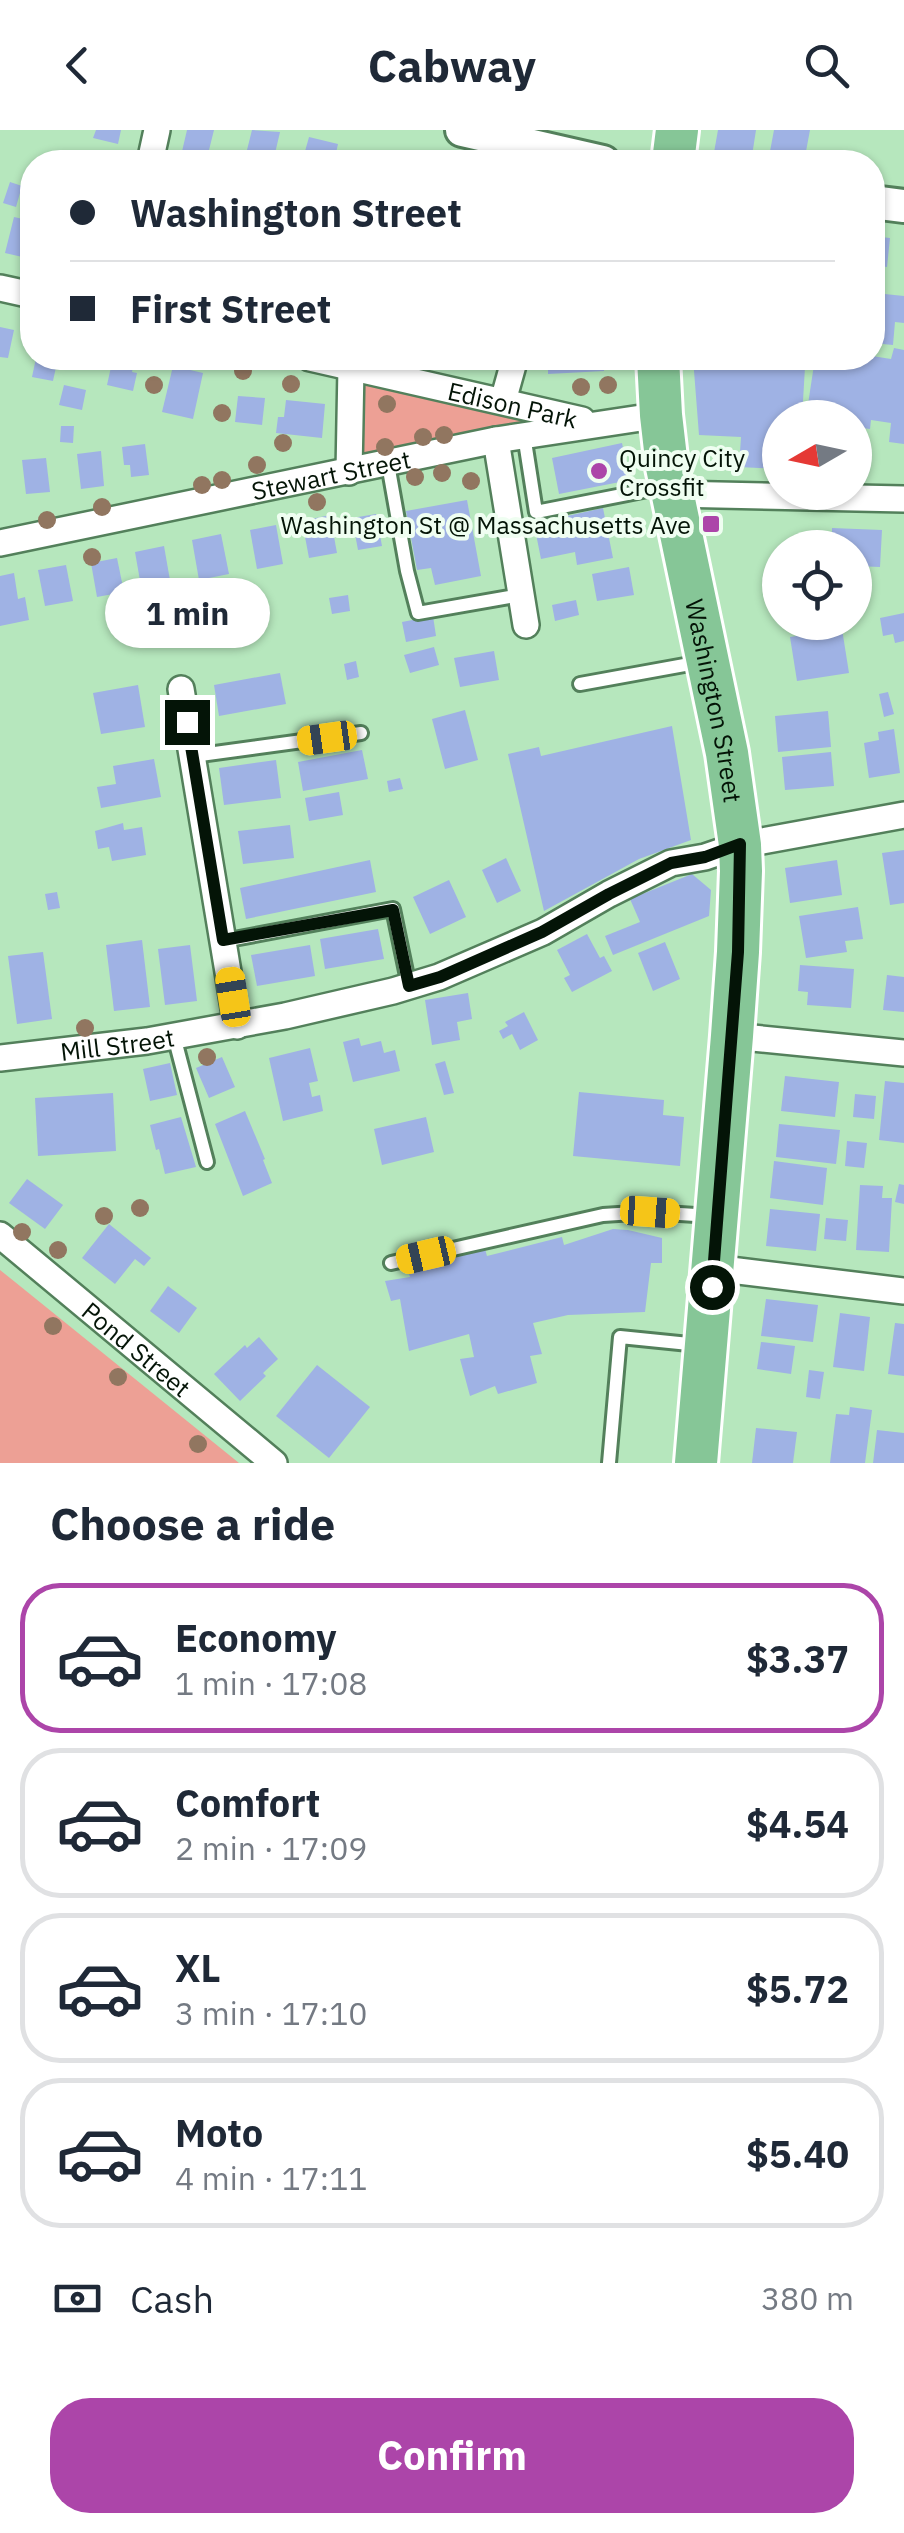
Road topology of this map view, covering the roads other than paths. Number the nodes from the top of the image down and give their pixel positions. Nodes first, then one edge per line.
1 (462, 130) edge
2 (514, 150) edge
3 (351, 370) edge
4 (364, 370) edge
5 (512, 370) edge
6 (658, 370) edge
7 (504, 401) junction
8 (660, 415) junction
9 (597, 424) junction
10 (524, 435) junction
11 (496, 440) junction
12 (388, 464) junction
13 (349, 472) junction
14 (672, 490) junction
15 (904, 499) edge
16 (536, 512) junction
17 (508, 516) junction
18 (0, 543) edge
19 (521, 595) junction
20 (526, 626) dead end
21 (708, 660) junction
22 (580, 684) dead end
23 (181, 688) dead end
24 (361, 733) dead end
25 (192, 756) junction
26 (904, 815) edge
27 (740, 844) junction
28 (223, 940) junction
29 (409, 986) junction
30 (238, 1026) junction
31 (174, 1036) junction
32 (732, 1036) junction
33 (904, 1053) edge
34 (0, 1058) edge
35 (207, 1162) dead end
36 (718, 1216) junction
37 (0, 1235) edge
38 (390, 1263) dead end
39 (714, 1268) junction
40 (904, 1292) edge
41 (706, 1346) junction
42 (274, 1463) edge
43 (609, 1463) edge
44 (696, 1463) edge

1 - 2 street
3 - 13 street
4 - 7 street, Edison Park
5 - 7 street
6 - 8 main road, Washington Street
7 - 9 street, Edison Park
8 - 9 street, Stewart Street
8 - 14 main road, Washington Street
9 - 10 street, Stewart Street
10 - 11 street, Stewart Street
10 - 16 lane
11 - 12 street, Stewart Street
11 - 17 street
12 - 13 street, Stewart Street
12 - 19 lane
13 - 18 street, Stewart Street
14 - 15 street
14 - 16 lane
14 - 21 main road, Washington Street
16 - 17 lane
17 - 19 street
19 - 20 street
21 - 22 lane
21 - 27 main road, Washington Street
23 - 25 street
24 - 25 lane
25 - 28 street
26 - 27 street, Mill Street
27 - 29 street, Mill Street
27 - 32 main road, Washington Street
28 - 29 lane
28 - 30 street
29 - 30 street, Mill Street
30 - 31 street, Mill Street
31 - 34 street, Mill Street
31 - 35 lane
32 - 33 street
32 - 36 main road, Washington Street
36 - 38 lane
36 - 39 main road, Washington Street
37 - 42 street, Pond Street
39 - 40 street
39 - 41 main road, Washington Street
41 - 43 lane
41 - 44 main road, Washington Street

